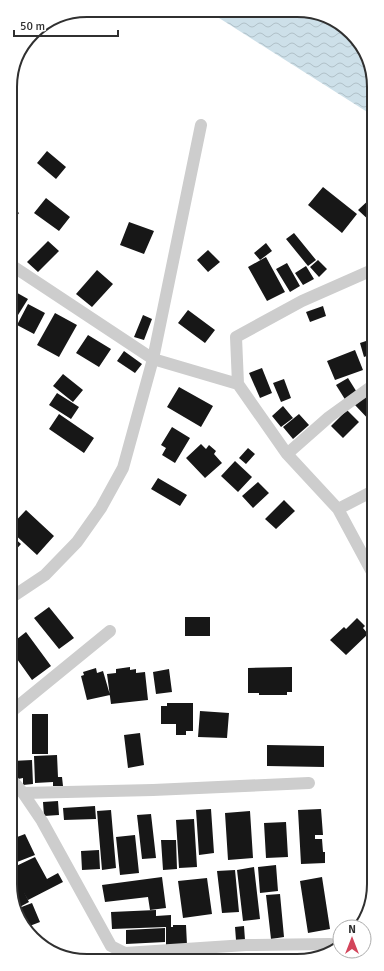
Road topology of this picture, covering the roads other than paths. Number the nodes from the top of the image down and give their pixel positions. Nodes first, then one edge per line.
1 (201, 125) dead end
2 (17, 269) edge
3 (367, 272) edge
4 (153, 359) junction
5 (238, 384) junction
6 (367, 390) edge
7 (286, 454) junction
8 (367, 494) edge
9 (338, 509) junction
10 (367, 563) edge
11 (17, 594) edge
12 (110, 631) dead end
13 (17, 707) edge
14 (309, 783) dead end
15 (17, 786) edge
16 (23, 793) junction
17 (331, 945) edge

1 - 4 street
2 - 4 street
3 - 5 street
4 - 5 street
4 - 11 street
5 - 7 street
6 - 7 street
7 - 9 street
8 - 9 street
9 - 10 street
12 - 13 street
14 - 16 street
15 - 16 street
16 - 17 street

